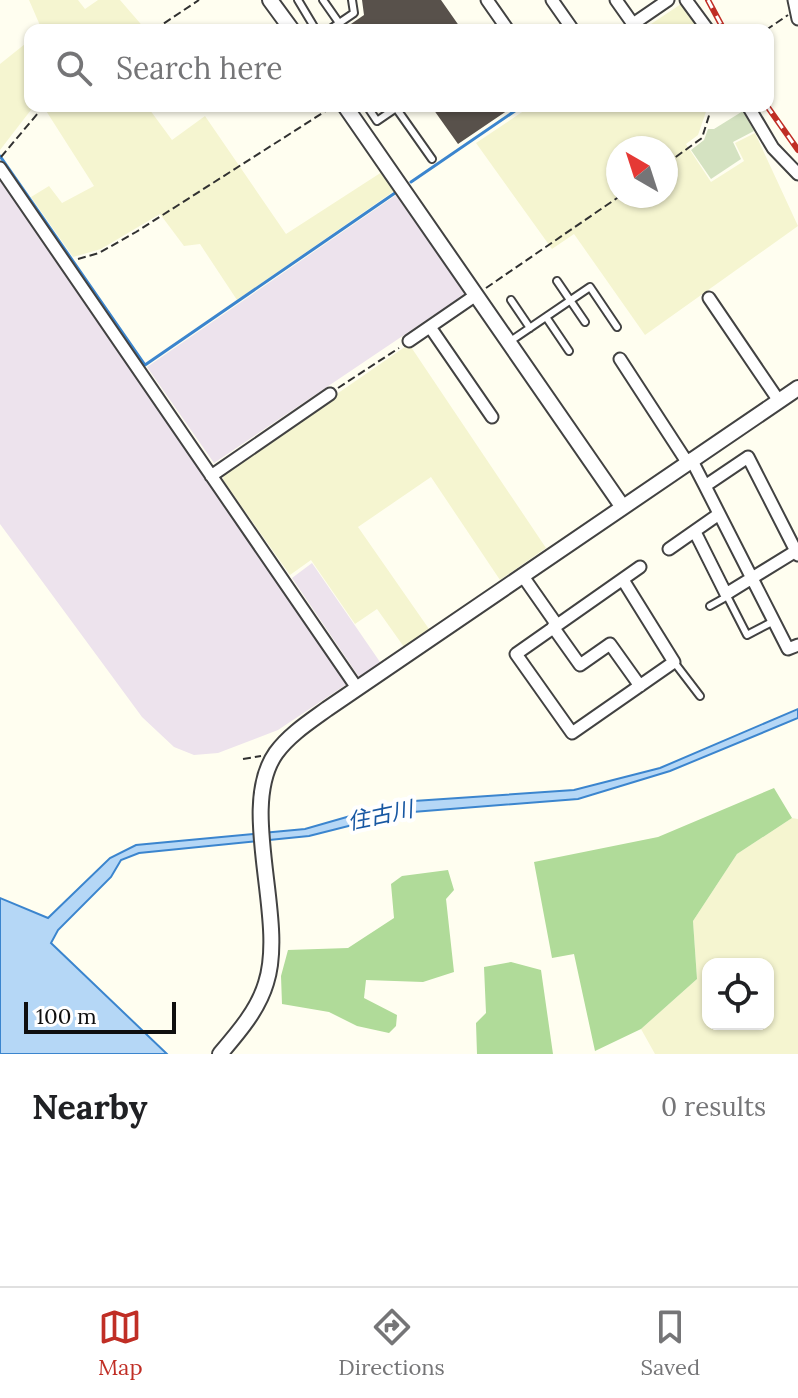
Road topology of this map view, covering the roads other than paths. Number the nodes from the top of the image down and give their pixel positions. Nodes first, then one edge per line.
1 (270, 0) edge
2 (298, 0) edge
3 (323, 0) edge
4 (352, 0) edge
5 (487, 0) edge
6 (552, 0) edge
7 (616, 0) edge
8 (668, 0) edge
9 (686, 0) edge
10 (794, 0) edge
11 (797, 11) edge
12 (798, 19) edge
13 (288, 24) edge
14 (312, 24) edge
15 (341, 24) edge
16 (344, 24) edge
17 (504, 24) edge
18 (569, 24) edge
19 (704, 24) edge
20 (349, 112) edge
21 (371, 112) edge
22 (389, 112) edge
23 (399, 112) edge
24 (752, 112) edge
25 (432, 159) dead end
26 (1, 162) edge
27 (798, 174) edge
28 (557, 281) dead end
29 (476, 295) junction
30 (709, 298) dead end
31 (511, 300) dead end
32 (571, 301) junction
33 (546, 317) junction
34 (585, 322) dead end
35 (430, 327) junction
36 (617, 327) dead end
37 (530, 328) junction
38 (409, 341) road end
39 (509, 342) junction
40 (569, 351) dead end
41 (620, 359) dead end
42 (798, 388) edge
43 (330, 394) road end
44 (779, 401) junction
45 (492, 417) dead end
46 (689, 460) junction
47 (211, 476) junction
48 (705, 486) junction
49 (622, 506) junction
50 (719, 514) junction
51 (695, 532) junction
52 (669, 549) dead end
53 (797, 553) edge
54 (640, 567) dead end
55 (522, 575) junction
56 (752, 578) junction
57 (623, 580) junction
58 (727, 595) junction
59 (710, 606) dead end
60 (774, 621) junction
61 (555, 626) junction
62 (798, 645) edge
63 (674, 662) junction
64 (640, 686) junction
65 (357, 688) junction
66 (700, 696) dead end
67 (222, 1051) edge

1 - 13 street
2 - 14 lane
3 - 15 lane
4 - 16 lane
5 - 17 street
6 - 18 street
7 - 8 street
9 - 19 street
10 - 11 street
11 - 12 street
20 - 29 street
21 - 22 lane
23 - 25 lane
24 - 27 street
26 - 47 street
28 - 32 lane
29 - 35 street
29 - 39 street
30 - 44 street
31 - 37 lane
32 - 33 lane
32 - 34 lane
32 - 36 lane
33 - 37 lane
33 - 40 lane
35 - 38 street
35 - 45 street
37 - 39 lane
39 - 49 street
41 - 46 street
42 - 44 street
43 - 47 street
44 - 46 street
46 - 48 street
46 - 49 street
47 - 65 street
48 - 50 street
48 - 53 street
49 - 55 street
50 - 51 street
50 - 56 street
51 - 52 street
51 - 58 street
53 - 56 street
54 - 57 street
55 - 61 street
55 - 65 street
56 - 58 street
56 - 60 street
57 - 61 street
57 - 63 street
58 - 59 lane
58 - 60 lane
60 - 62 street
61 - 64 street
61 - 64 street
63 - 64 street
63 - 66 lane
65 - 67 street

